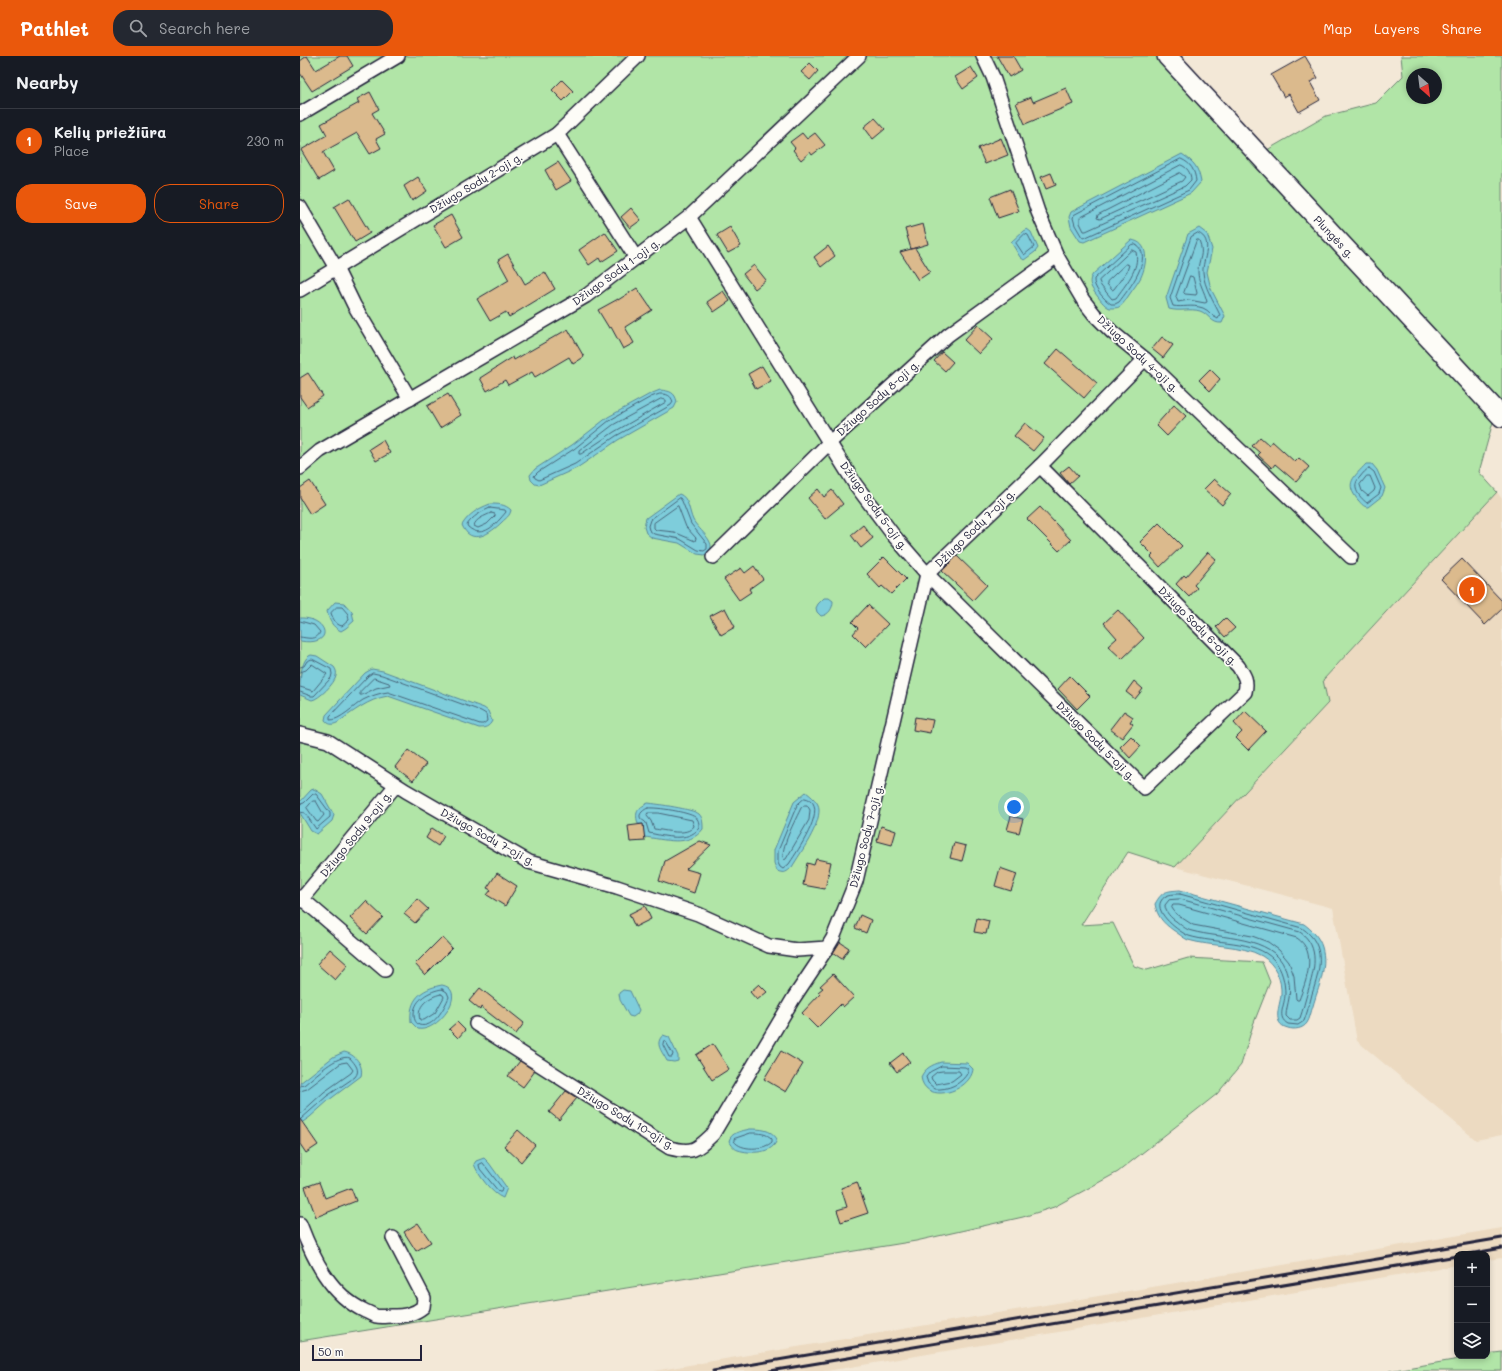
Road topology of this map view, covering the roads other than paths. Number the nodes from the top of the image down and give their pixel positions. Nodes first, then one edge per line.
1 (398, 56) edge
2 (638, 56) edge
3 (859, 56) edge
4 (983, 56) edge
5 (1167, 56) edge
6 (300, 114) edge
7 (557, 134) junction
8 (300, 206) edge
9 (690, 217) junction
10 (1057, 256) junction
11 (636, 258) junction
12 (336, 268) junction
13 (300, 290) edge
14 (1145, 359) junction
15 (410, 399) junction
16 (1502, 417) edge
17 (829, 443) junction
18 (1040, 466) junction
19 (300, 468) edge
20 (713, 557) dead end
21 (1351, 557) dead end
22 (927, 574) junction
23 (300, 734) edge
24 (396, 785) junction
25 (1144, 788) joint
26 (301, 899) edge
27 (827, 948) junction
28 (385, 970) dead end
29 (476, 1024) dead end
30 (300, 1224) edge
31 (393, 1238) dead end

1 - 6 street
2 - 7 street, Džiugo Sodų 2-oji g.
3 - 9 street, Džiugo Sodų 1-oji g.
4 - 10 street, Džiugo Sodų 4-oji g.
5 - 16 main road, Plungės g.
7 - 11 street
7 - 12 street, Džiugo Sodų 2-oji g.
8 - 12 street
9 - 11 street, Džiugo Sodų 1-oji g.
9 - 17 street, Džiugo Sodų 5-oji g.
10 - 14 street, Džiugo Sodų 4-oji g.
10 - 17 street, Džiugo Sodų 8-oji g.
11 - 15 street, Džiugo Sodų 1-oji g.
12 - 13 street, Džiugo Sodų 2-oji g.
12 - 15 street
14 - 18 street, Džiugo Sodų 7-oji g.
14 - 21 street, Džiugo Sodų 4-oji g.
15 - 19 street, Džiugo Sodų 1-oji g.
17 - 20 street, Džiugo Sodų 8-oji g.
17 - 22 street, Džiugo Sodų 5-oji g.
18 - 22 street, Džiugo Sodų 7-oji g.
18 - 25 street, Džiugo Sodų 6-oji g.
22 - 25 street, Džiugo Sodų 5-oji g.
22 - 27 street, Džiugo Sodų 7-oji g.
23 - 24 street, Džiugo Sodų 7-oji g.
24 - 26 street, Džiugo Sodų 9-oji g.
24 - 27 street, Džiugo Sodų 7-oji g.
26 - 28 street
27 - 29 street, Džiugo Sodų 10-oji g.
30 - 31 street

